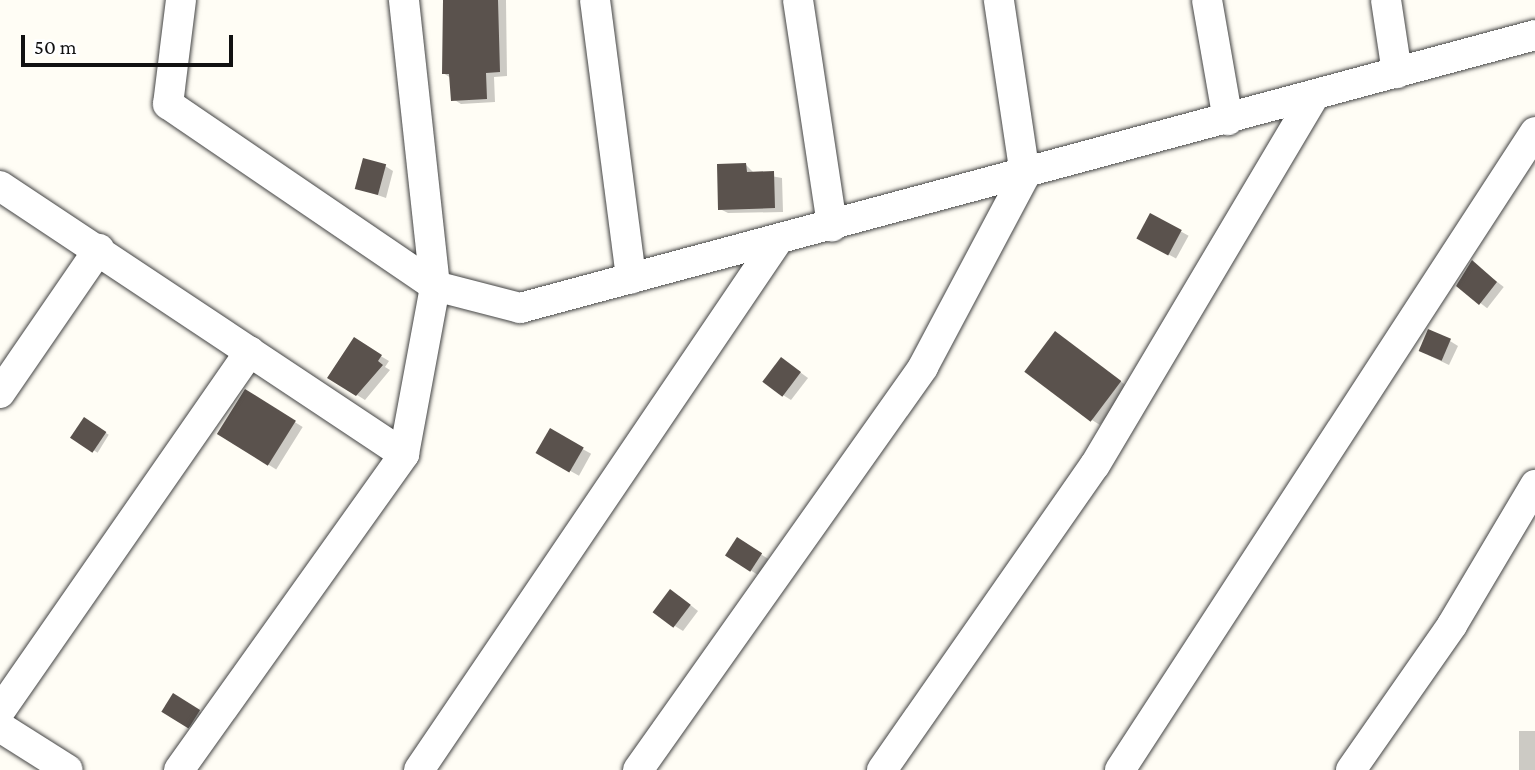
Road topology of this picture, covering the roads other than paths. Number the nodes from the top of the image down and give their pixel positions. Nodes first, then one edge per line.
1 (181, 0) edge
2 (404, 0) edge
3 (595, 0) edge
4 (798, 0) edge
5 (999, 0) edge
6 (1207, 0) edge
7 (1386, 0) edge
8 (1535, 35) edge
9 (1397, 73) junction
10 (1314, 96) junction
11 (1228, 120) junction
12 (1535, 132) edge
13 (1025, 176) junction
14 (0, 186) edge
15 (832, 226) junction
16 (779, 240) junction
17 (99, 250) junction
18 (631, 279) junction
19 (436, 286) junction
20 (250, 351) junction
21 (0, 393) edge
22 (404, 454) junction
23 (1535, 485) edge
24 (0, 710) edge
25 (0, 727) edge
26 (63, 769) edge
27 (179, 770) edge
28 (419, 770) edge
29 (638, 770) edge
30 (882, 770) edge
31 (1120, 770) edge
32 (1352, 770) edge

1 - 19 street
2 - 19 street
3 - 18 street
4 - 15 street
5 - 13 street
6 - 11 street
7 - 9 street
8 - 9 street
9 - 10 street
10 - 11 street
10 - 30 street
11 - 13 street
12 - 31 street
13 - 15 street
13 - 29 street
14 - 17 street
15 - 16 street
16 - 18 street
16 - 28 street
17 - 20 street
17 - 21 street
18 - 19 street
19 - 22 street
20 - 22 street
20 - 24 street
22 - 27 street
23 - 32 street
25 - 26 street

